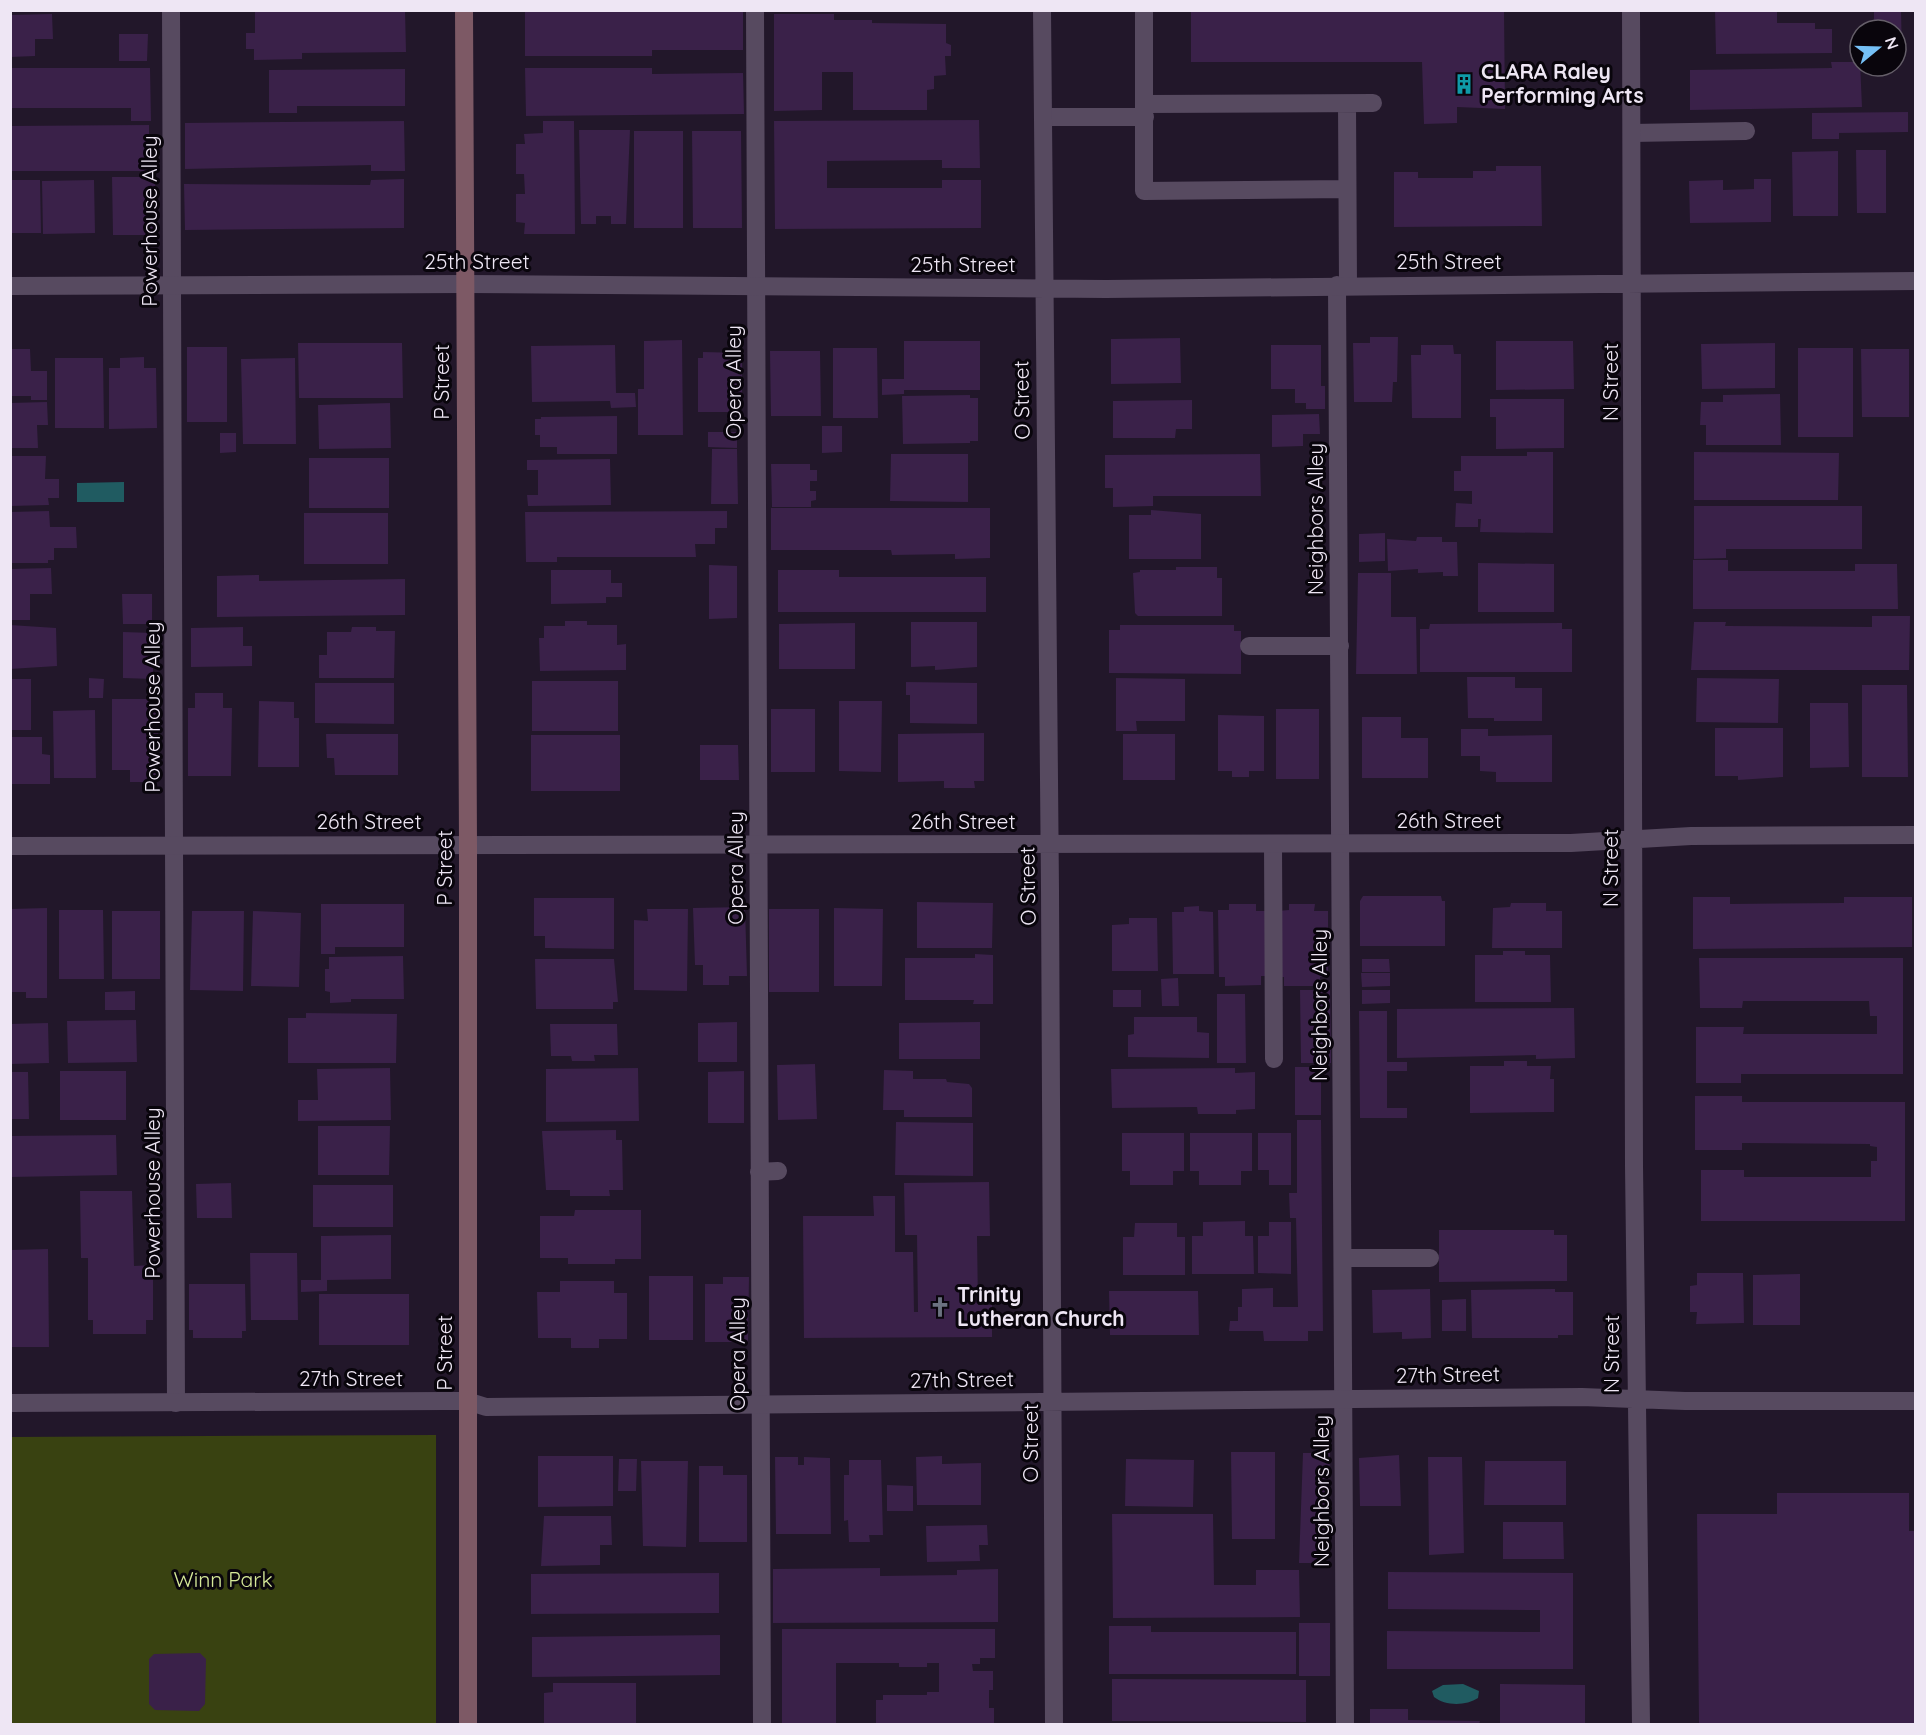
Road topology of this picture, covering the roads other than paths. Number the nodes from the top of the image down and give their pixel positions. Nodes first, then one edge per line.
1 (171, 10) edge
2 (464, 10) edge
3 (755, 10) edge
4 (1042, 10) edge
5 (1144, 10) edge
6 (1631, 10) edge
7 (1373, 103) dead end
8 (1347, 104) junction
9 (1145, 110) junction
10 (1043, 117) junction
11 (1746, 130) dead end
12 (1632, 133) junction
13 (1347, 189) junction
14 (1916, 281) edge
15 (1633, 282) junction
16 (464, 284) junction
17 (173, 285) junction
18 (1342, 285) junction
19 (10, 286) edge
20 (756, 286) junction
21 (1044, 287) junction
22 (1250, 646) dead end
23 (1340, 646) junction
24 (1916, 835) edge
25 (1633, 838) junction
26 (758, 844) junction
27 (1273, 844) junction
28 (1341, 844) junction
29 (176, 845) junction
30 (468, 845) junction
31 (1050, 845) junction
32 (10, 846) edge
33 (1274, 1059) dead end
34 (777, 1171) dead end
35 (759, 1172) junction
36 (1344, 1258) junction
37 (1430, 1258) dead end
38 (1345, 1399) junction
39 (1635, 1400) junction
40 (467, 1401) junction
41 (1916, 1401) edge
42 (1054, 1402) junction
43 (10, 1403) edge
44 (176, 1403) junction
45 (760, 1405) junction
46 (468, 1725) edge
47 (762, 1725) edge
48 (1054, 1725) edge
49 (1345, 1725) edge
50 (1641, 1725) edge

1 - 17 street, Powerhouse Alley
2 - 16 main road, P Street
3 - 20 street, Opera Alley
4 - 10 street, O Street
5 - 9 street
6 - 12 street, N Street
7 - 8 street
8 - 9 street
8 - 13 street, Neighbors Alley
9 - 10 street
9 - 13 street
10 - 21 street, O Street
11 - 12 street
12 - 15 street, N Street
13 - 18 street, Neighbors Alley
14 - 15 street, 25th Street
15 - 18 street, 25th Street
15 - 25 street, N Street
16 - 17 street, 25th Street
16 - 20 street, 25th Street
16 - 30 main road, P Street
17 - 19 street, 25th Street
17 - 29 street, Powerhouse Alley
18 - 21 street, 25th Street
18 - 23 street, Neighbors Alley
20 - 21 street, 25th Street
20 - 26 street, Opera Alley
21 - 31 street, O Street
22 - 23 street
23 - 28 street, Neighbors Alley
24 - 25 street, 26th Street
25 - 28 street, 26th Street
25 - 39 street, N Street
26 - 30 street, 26th Street
26 - 31 street, 26th Street
26 - 35 street, Opera Alley
27 - 28 street, 26th Street
27 - 31 street, 26th Street
27 - 33 street
28 - 36 street, Neighbors Alley
29 - 30 street, 26th Street
29 - 32 street, 26th Street
29 - 44 street, Powerhouse Alley
30 - 40 main road, P Street
31 - 42 street, O Street
34 - 35 street
35 - 45 street, Opera Alley
36 - 37 street
36 - 38 street, Neighbors Alley
38 - 39 street, 27th Street
38 - 42 street, 27th Street
38 - 49 street, Neighbors Alley
39 - 41 street, 27th Street
39 - 50 street, N Street
40 - 44 street, 27th Street
40 - 45 street, 27th Street
40 - 46 main road, P Street
42 - 45 street, 27th Street
42 - 48 street, O Street
43 - 44 street, 27th Street
45 - 47 street, Opera Alley

